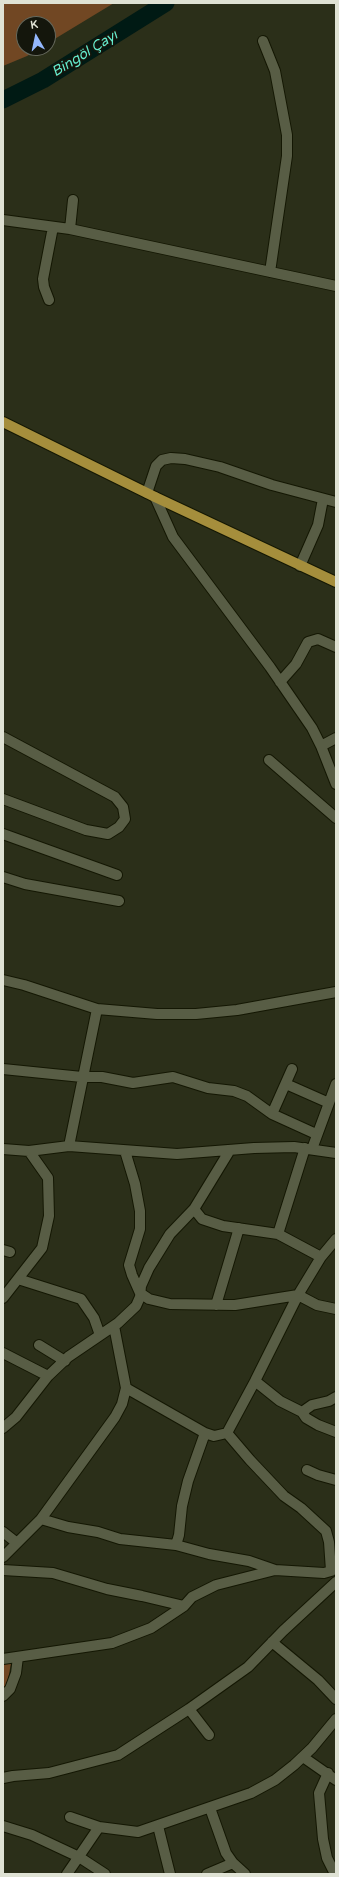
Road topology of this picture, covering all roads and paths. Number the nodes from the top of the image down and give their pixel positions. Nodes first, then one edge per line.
1 (263, 40) dead end
2 (74, 200) dead end
3 (3, 220) edge
4 (53, 227) junction
5 (70, 230) junction
6 (270, 272) junction
7 (336, 286) edge
8 (50, 300) dead end
9 (3, 422) edge
10 (151, 495) junction
11 (323, 499) junction
12 (336, 502) edge
13 (300, 566) junction
14 (336, 582) edge
15 (336, 647) edge
16 (280, 682) junction
17 (3, 737) edge
18 (336, 738) edge
19 (321, 746) junction
20 (269, 760) dead end
21 (336, 784) edge
22 (3, 799) edge
23 (336, 818) edge
24 (3, 834) edge
25 (117, 875) dead end
26 (3, 878) edge
27 (119, 901) dead end
28 (3, 980) edge
29 (336, 992) edge
30 (97, 1009) junction
31 (3, 1069) edge
32 (292, 1069) dead end
33 (82, 1077) junction
34 (286, 1084) junction
35 (336, 1084) edge
36 (329, 1103) junction
37 (272, 1114) junction
38 (316, 1134) junction
39 (69, 1146) junction
40 (3, 1149) edge
41 (308, 1149) junction
42 (230, 1150) junction
43 (29, 1151) junction
44 (125, 1151) junction
45 (336, 1153) edge
46 (194, 1209) junction
47 (239, 1228) junction
48 (278, 1234) junction
49 (336, 1239) edge
50 (321, 1257) junction
51 (18, 1279) junction
52 (140, 1293) junction
53 (298, 1295) junction
54 (3, 1298) edge
55 (216, 1305) junction
56 (336, 1309) edge
57 (114, 1326) junction
58 (100, 1335) junction
59 (39, 1345) dead end
60 (3, 1353) edge
61 (65, 1361) junction
62 (48, 1376) junction
63 (255, 1381) junction
64 (126, 1388) junction
65 (336, 1397) edge
66 (302, 1412) junction
67 (3, 1428) edge
68 (336, 1432) edge
69 (205, 1433) junction
70 (226, 1433) junction
71 (307, 1470) dead end
72 (336, 1480) edge
73 (42, 1519) junction
74 (3, 1532) edge
75 (17, 1543) junction
76 (176, 1545) junction
77 (3, 1557) edge
78 (3, 1570) edge
79 (275, 1570) junction
80 (334, 1573) edge
81 (336, 1582) edge
82 (184, 1606) junction
83 (272, 1642) junction
84 (18, 1657) junction
85 (3, 1659) edge
86 (3, 1696) edge
87 (336, 1699) edge
88 (189, 1710) junction
89 (336, 1718) edge
90 (209, 1735) dead end
91 (303, 1757) junction
92 (332, 1776) edge
93 (3, 1778) edge
94 (210, 1808) junction
95 (70, 1817) dead end
96 (3, 1826) edge
97 (158, 1826) junction
98 (99, 1827) junction
99 (79, 1857) junction
100 (233, 1863) junction
101 (330, 1872) edge
102 (67, 1874) edge
103 (104, 1874) edge
104 (170, 1874) edge
105 (206, 1874) edge
106 (245, 1874) edge

1 - 6 street
2 - 5 street
3 - 4 street
4 - 5 street
4 - 8 street
5 - 6 street
6 - 7 street
9 - 10 main road
10 - 11 street
10 - 13 main road
10 - 16 street
11 - 12 street
11 - 13 street
13 - 14 main road
15 - 16 street
16 - 19 street
17 - 22 street
18 - 19 street
19 - 21 street
20 - 23 street
24 - 25 street
26 - 27 street
28 - 30 street
29 - 30 street
30 - 33 street
31 - 33 street
32 - 34 street
33 - 37 street
33 - 39 street
34 - 36 street
34 - 37 street
35 - 36 street
36 - 38 street
37 - 38 street
38 - 41 street
39 - 43 street
39 - 44 street
40 - 43 street
41 - 42 street
41 - 45 street
41 - 48 street
42 - 44 street
42 - 46 street
43 - 51 street
44 - 52 street
46 - 47 street
46 - 52 street
47 - 48 street
47 - 55 street
48 - 50 street
49 - 50 street
50 - 53 street
51 - 54 street
51 - 58 street
52 - 55 street
52 - 57 street
53 - 55 street
53 - 56 street
53 - 63 street
57 - 58 street
57 - 64 street
58 - 61 street
59 - 61 street
60 - 62 street
61 - 62 street
62 - 67 street
63 - 66 street
63 - 70 street
64 - 69 street
64 - 73 street
65 - 66 street
66 - 68 street
69 - 70 street
69 - 76 street
70 - 80 street
71 - 72 street
73 - 75 street
73 - 76 street
74 - 75 street
75 - 77 street
76 - 79 street
78 - 82 street
79 - 80 street
79 - 82 street
81 - 83 street
82 - 84 street
83 - 87 street
83 - 88 street
84 - 85 street
84 - 86 street
88 - 90 street
88 - 93 street
89 - 91 street
91 - 92 street
91 - 94 street
92 - 101 street
94 - 97 street
94 - 100 street
95 - 98 street
96 - 99 street
97 - 98 street
97 - 104 street
98 - 99 street
99 - 102 street
99 - 103 street
100 - 105 street
100 - 106 street

